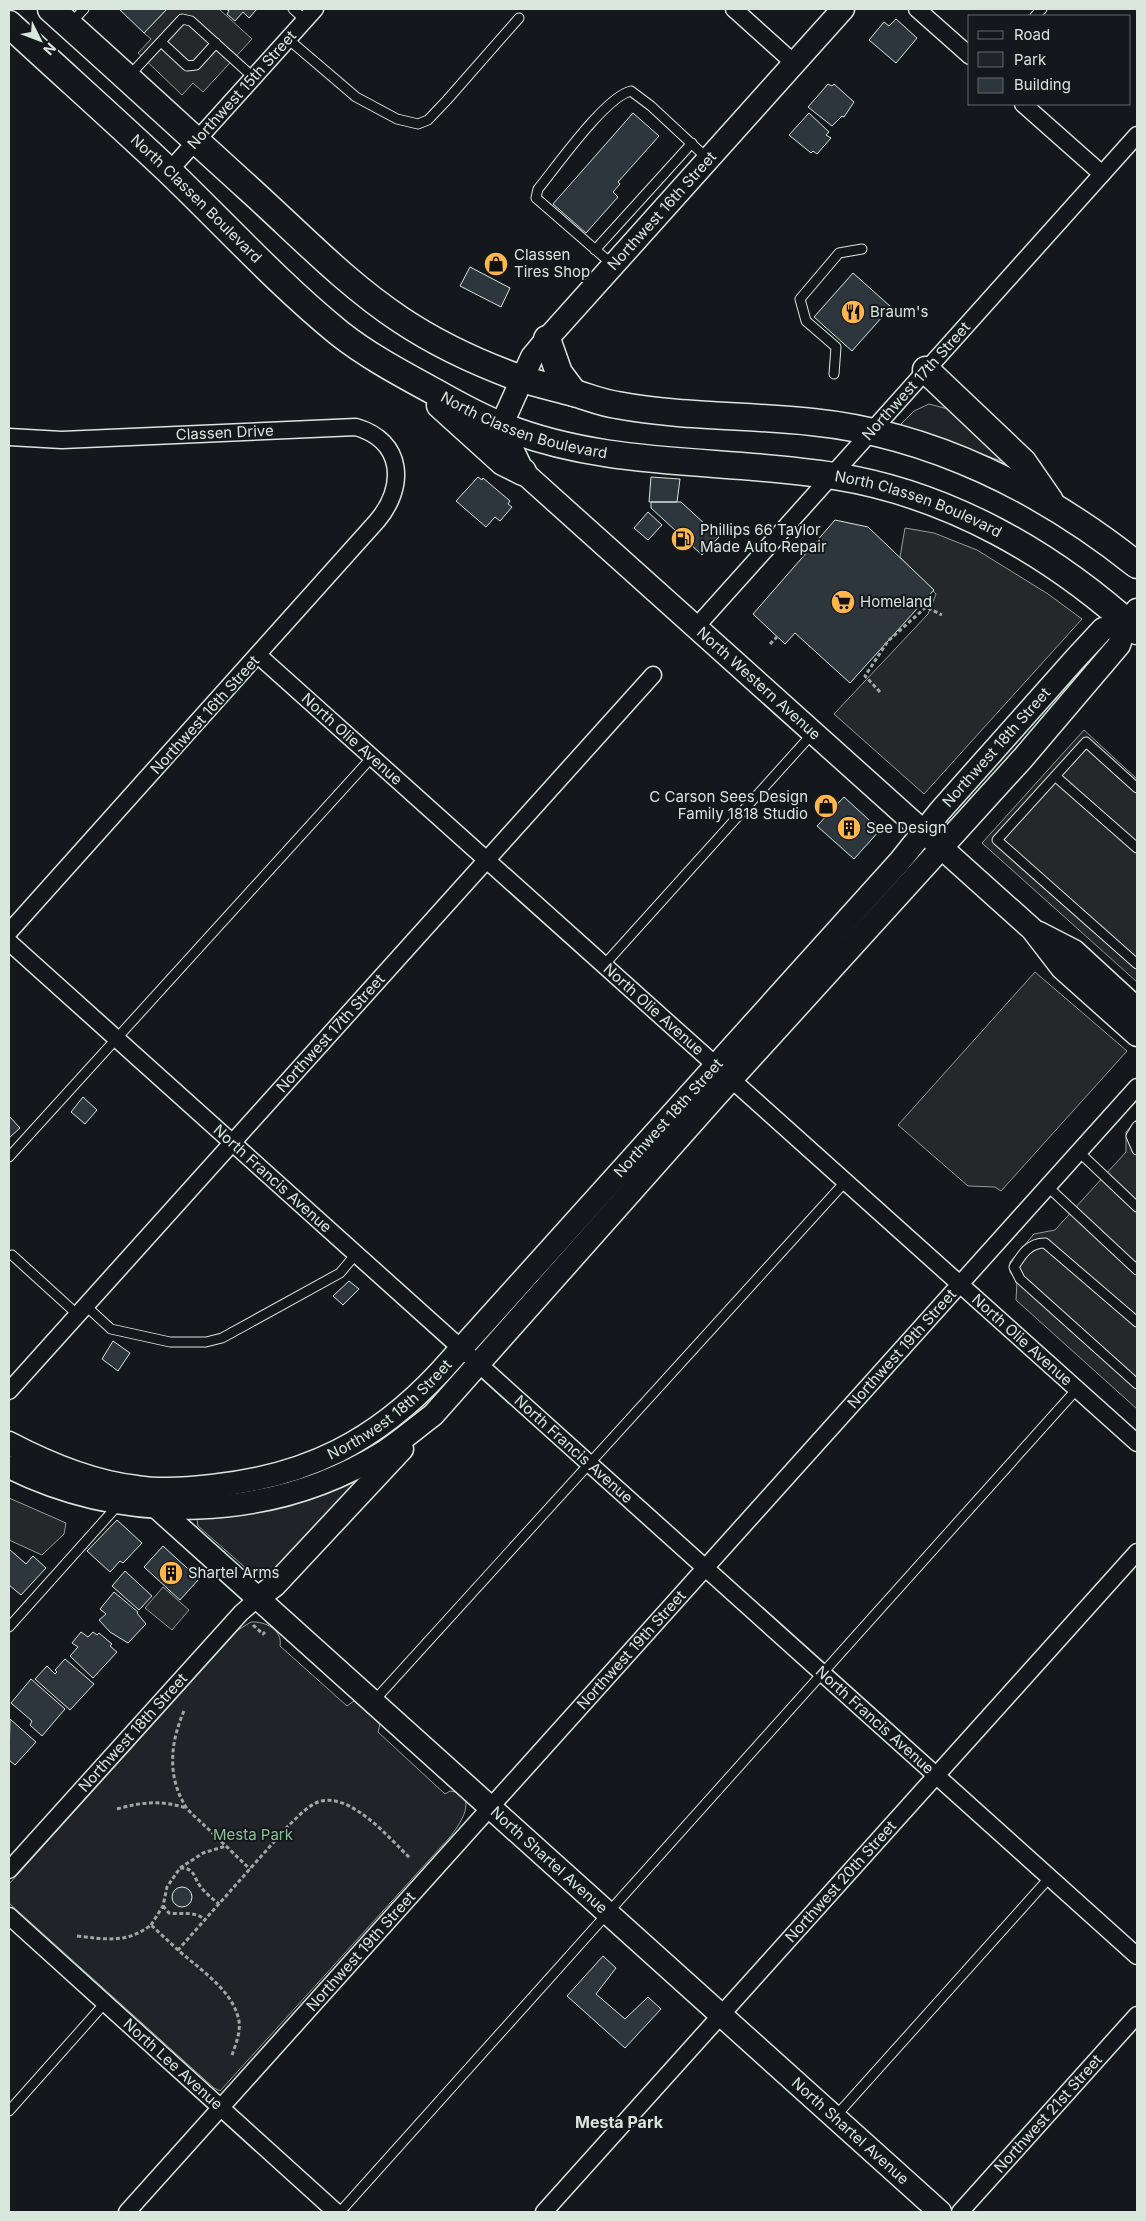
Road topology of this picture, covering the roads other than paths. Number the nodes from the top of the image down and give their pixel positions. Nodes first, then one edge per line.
1 (734, 9) edge
2 (843, 9) edge
3 (918, 9) edge
4 (305, 12) edge
5 (68, 14) edge
6 (519, 18) dead end
7 (9, 24) edge
8 (288, 39) junction
9 (161, 42) junction
10 (216, 43) junction
11 (968, 54) edge
12 (794, 63) junction
13 (253, 77) junction
14 (128, 78) junction
15 (1024, 105) edge
16 (1137, 135) edge
17 (196, 141) junction
18 (692, 143) junction
19 (708, 159) junction
20 (169, 171) junction
21 (1102, 174) junction
22 (862, 249) dead end
23 (595, 250) junction
24 (613, 265) junction
25 (547, 339) junction
26 (926, 370) junction
27 (834, 374) dead end
28 (522, 379) junction
29 (414, 381) junction
30 (574, 393) junction
31 (501, 426) junction
32 (870, 432) junction
33 (9, 437) edge
34 (523, 472) junction
35 (832, 475) junction
36 (394, 493) joint
37 (1054, 506) junction
38 (1137, 565) edge
39 (1134, 621) edge
40 (696, 627) junction
41 (258, 655) junction
42 (653, 675) dead end
43 (814, 732) junction
44 (1002, 740) junction
45 (373, 756) junction
46 (1023, 758) junction
47 (1055, 776) junction
48 (1137, 788) edge
49 (923, 831) junction
50 (941, 847) junction
51 (1137, 848) edge
52 (488, 860) junction
53 (1032, 929) junction
54 (9, 932) edge
55 (9, 942) edge
56 (604, 964) junction
57 (1137, 964) edge
58 (1137, 1009) edge
59 (1137, 1035) edge
60 (116, 1038) junction
61 (724, 1073) junction
62 (1137, 1087) edge
63 (1137, 1126) edge
64 (232, 1144) junction
65 (1137, 1150) edge
66 (1079, 1152) junction
67 (9, 1157) edge
68 (845, 1182) junction
69 (1048, 1187) junction
70 (1137, 1207) edge
71 (356, 1254) junction
72 (12, 1256) dead end
73 (1137, 1270) edge
74 (960, 1285) junction
75 (82, 1310) junction
76 (1137, 1322) edge
77 (469, 1356) junction
78 (1137, 1384) edge
79 (1077, 1389) junction
80 (9, 1391) edge
81 (433, 1415) junction
82 (9, 1443) edge
83 (1137, 1443) edge
84 (590, 1464) junction
85 (9, 1467) edge
86 (127, 1495) junction
87 (158, 1508) junction
88 (1137, 1552) edge
89 (706, 1567) junction
90 (258, 1598) junction
91 (9, 1627) edge
92 (823, 1672) junction
93 (373, 1702) junction
94 (937, 1775) junction
95 (490, 1808) junction
96 (9, 1870) edge
97 (1050, 1877) junction
98 (608, 1913) junction
99 (9, 1916) edge
100 (1137, 1956) edge
101 (105, 2004) junction
102 (721, 2015) junction
103 (1137, 2015) edge
104 (220, 2108) junction
105 (9, 2110) edge
106 (835, 2117) junction
107 (127, 2212) edge
108 (338, 2212) edge
109 (544, 2212) edge
110 (940, 2212) edge
111 (960, 2212) edge

1 - 12 street
2 - 12 street, Northwest 16th Street
3 - 11 street
4 - 8 street, Northwest 15th Street
5 - 14 main road
6 - 8 lane
7 - 20 main road, North Classen Boulevard
8 - 13 street, Northwest 15th Street
9 - 10 lane
9 - 10 lane
9 - 14 lane
10 - 13 lane
12 - 19 street, Northwest 16th Street
13 - 17 street, Northwest 15th Street
14 - 17 main road
15 - 21 street
16 - 21 street, Northwest 17th Street
17 - 20 street, Northwest 15th Street
17 - 28 main road
18 - 19 lane
18 - 23 lane
18 - 23 lane
19 - 24 street, Northwest 16th Street
20 - 29 main road, North Classen Boulevard
21 - 26 street, Northwest 17th Street
22 - 27 lane
23 - 24 lane
24 - 25 street, Northwest 16th Street
25 - 28 street, Northwest 16th Street
25 - 30 main road
26 - 32 street, Northwest 17th Street
26 - 37 main road
28 - 30 main road
28 - 31 street, Northwest 16th Street
29 - 31 main road, North Classen Boulevard
29 - 34 main road
30 - 32 main road
31 - 34 street, North Western Avenue
31 - 35 main road, North Classen Boulevard
32 - 35 street, Northwest 17th Street
32 - 37 main road
33 - 36 street, Classen Drive
34 - 40 street, North Western Avenue
35 - 39 main road, North Classen Boulevard
35 - 40 street, Northwest 17th Street
36 - 41 street, Northwest 16th Street
37 - 38 main road
39 - 44 street, Northwest 18th Street
39 - 46 street, Northwest 18th Street
40 - 43 street, North Western Avenue
41 - 45 street, North Olie Avenue
41 - 54 street, Northwest 16th Street
42 - 52 street, Northwest 17th Street
43 - 49 street, North Western Avenue
43 - 56 lane
44 - 46 street
44 - 49 street, Northwest 18th Street
45 - 52 street, North Olie Avenue
45 - 60 lane
46 - 50 street, Northwest 18th Street
47 - 48 lane
47 - 51 lane
47 - 57 lane
49 - 50 street, North Western Avenue
49 - 61 street, Northwest 18th Street
50 - 53 street, North Western Avenue
50 - 61 street, Northwest 18th Street
52 - 56 street, North Olie Avenue
52 - 64 street, Northwest 17th Street
53 - 58 street, North Western Avenue
53 - 59 street, North Western Avenue
55 - 60 street, North Francis Avenue
56 - 61 street, North Olie Avenue
60 - 64 street, North Francis Avenue
60 - 67 lane
61 - 68 street, North Olie Avenue
61 - 77 street, Northwest 18th Street
62 - 66 street, Northwest 19th Street
63 - 65 lane
64 - 71 street, North Francis Avenue
64 - 75 street, Northwest 17th Street
66 - 69 street, Northwest 19th Street
66 - 70 lane
68 - 74 street, North Olie Avenue
68 - 84 lane
69 - 73 lane
69 - 74 street, Northwest 19th Street
71 - 75 lane
71 - 77 street, North Francis Avenue
72 - 75 lane
74 - 79 street, North Olie Avenue
74 - 89 street, Northwest 19th Street
75 - 80 street, Northwest 17th Street
76 - 78 lane
77 - 81 street, Northwest 18th Street
77 - 84 street, North Francis Avenue
77 - 86 street, Northwest 18th Street
79 - 83 street, North Olie Avenue
79 - 92 lane
81 - 87 street, Northwest 18th Street
81 - 90 street
82 - 86 street, North Shartel Avenue
84 - 89 street, North Francis Avenue
84 - 93 lane
85 - 86 street, North Shartel Avenue
86 - 87 street, North Shartel Avenue
86 - 91 lane
87 - 90 street, North Shartel Avenue
88 - 94 street, Northwest 20th Street
89 - 92 street, North Francis Avenue
89 - 95 street, Northwest 19th Street
90 - 93 street, North Shartel Avenue
90 - 96 street, Northwest 18th Street
92 - 94 street, North Francis Avenue
92 - 98 lane
93 - 95 street, North Shartel Avenue
94 - 97 street, North Francis Avenue
94 - 102 street, Northwest 20th Street
95 - 98 street, North Shartel Avenue
95 - 104 street, Northwest 19th Street
97 - 100 street, North Francis Avenue
97 - 106 lane
98 - 102 street, North Shartel Avenue
98 - 108 lane
99 - 101 street, North Lee Avenue
101 - 104 street, North Lee Avenue
101 - 105 lane
102 - 106 street, North Shartel Avenue
102 - 109 street, Northwest 20th Street
103 - 111 street, Northwest 21st Street
104 - 107 street, Northwest 19th Street
104 - 108 street, North Lee Avenue
106 - 110 street, North Shartel Avenue

